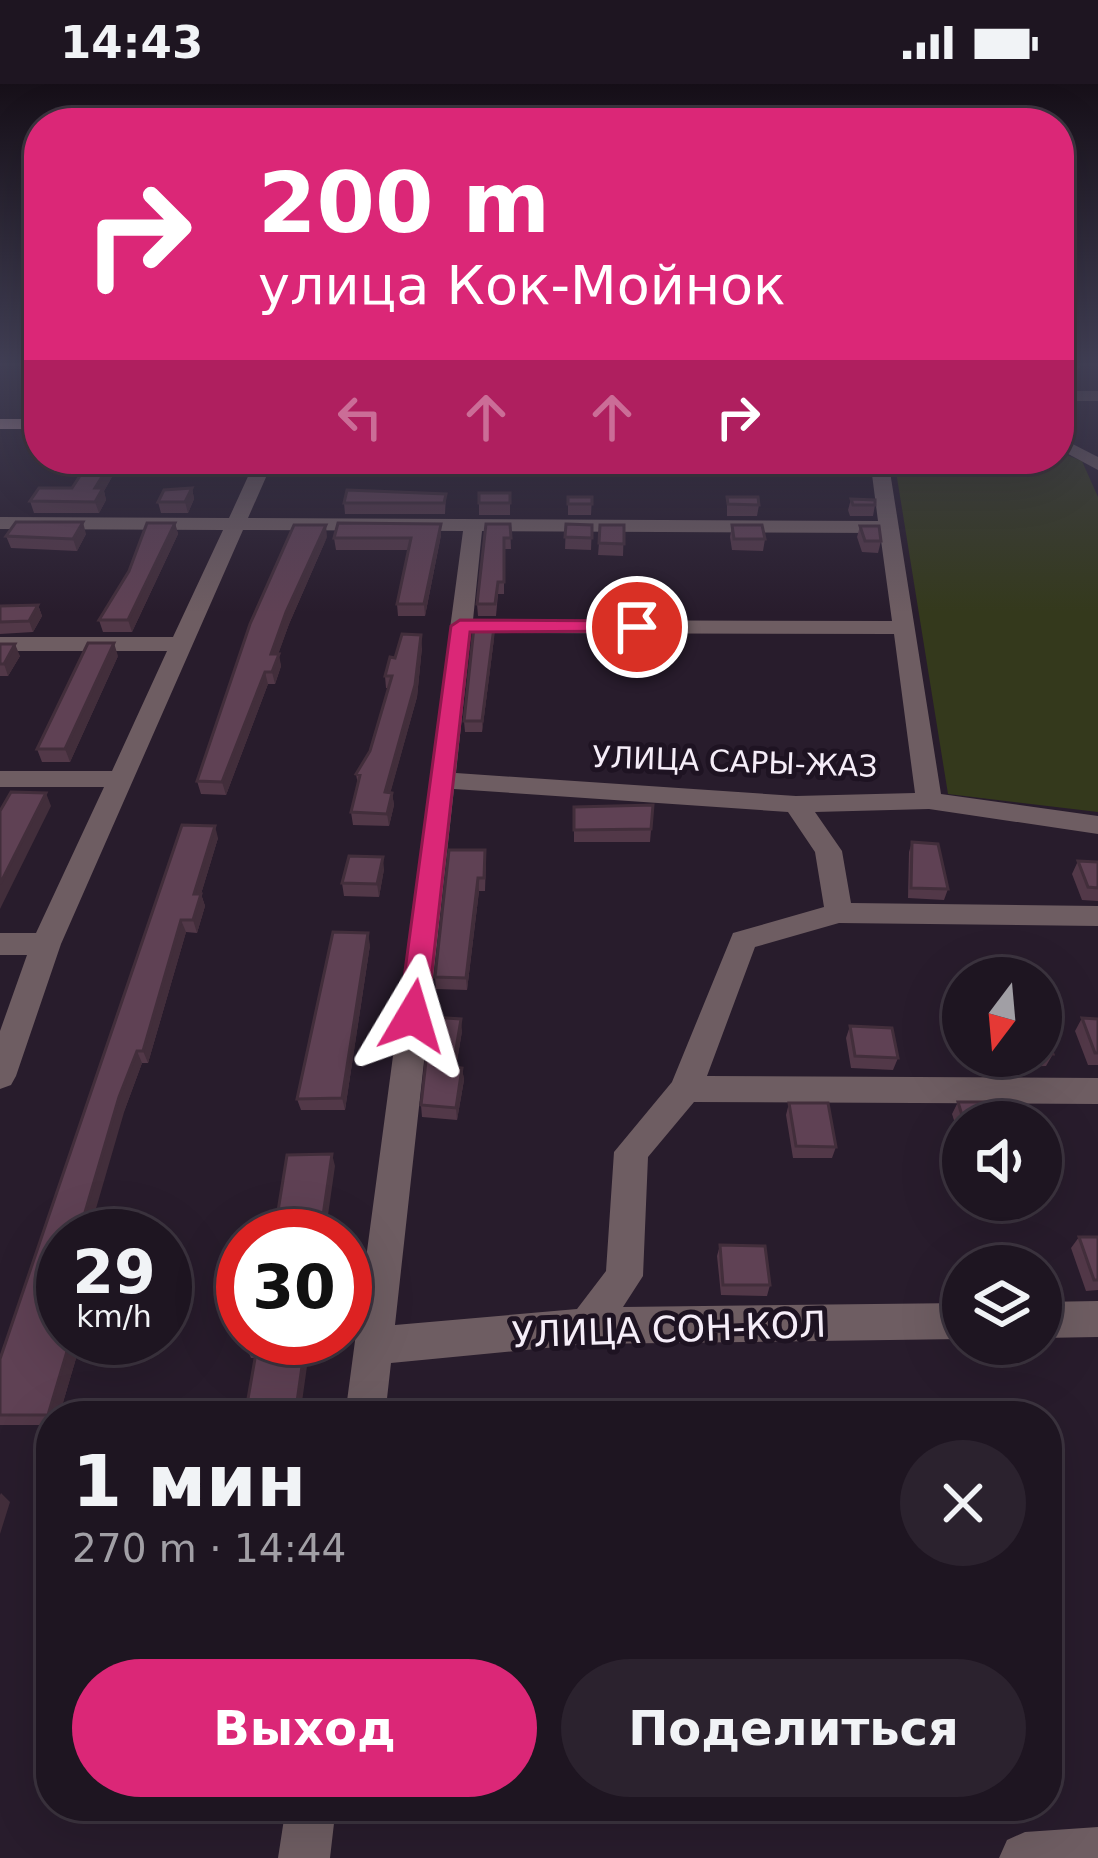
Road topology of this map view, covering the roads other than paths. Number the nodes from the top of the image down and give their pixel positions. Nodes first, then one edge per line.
1 (258, 474) edge
2 (882, 474) edge
3 (0, 523) edge
4 (234, 525) junction
5 (891, 526) junction
6 (473, 528) junction
7 (460, 626) junction
8 (905, 628) junction
9 (0, 644) edge
10 (181, 644) junction
11 (0, 779) edge
12 (120, 779) junction
13 (440, 781) junction
14 (929, 800) junction
15 (796, 804) junction
16 (1098, 825) edge
17 (839, 913) junction
18 (1098, 916) edge
19 (0, 944) edge
20 (46, 944) junction
21 (0, 1076) edge
22 (686, 1089) junction
23 (1098, 1091) edge
24 (1098, 1319) edge
25 (1062, 1320) edge
26 (942, 1321) edge
27 (587, 1326) junction
28 (375, 1346) junction
29 (367, 1401) edge
30 (309, 1821) edge
31 (1098, 1853) edge
32 (304, 1858) edge
33 (1025, 1858) edge

1 - 4 street
2 - 5 street
3 - 4 street
4 - 6 street
4 - 10 street
5 - 6 street
5 - 8 street
6 - 7 street
7 - 8 street
7 - 13 street
8 - 14 street
9 - 10 street
10 - 12 street
11 - 12 street
12 - 20 street
13 - 15 street, УЛИЦА САРЫ-ЖАЗ
13 - 28 street
14 - 15 street, УЛИЦА САРЫ-ЖАЗ
14 - 16 street, УЛИЦА САРЫ-ЖАЗ
15 - 17 street
17 - 18 street
17 - 22 street
19 - 20 street
20 - 21 street
22 - 23 street
22 - 27 street
24 - 25 street
26 - 27 street, УЛИЦА СОН-КОЛ
27 - 28 street, УЛИЦА СОН-КОЛ
28 - 29 street
30 - 32 street
31 - 33 street

